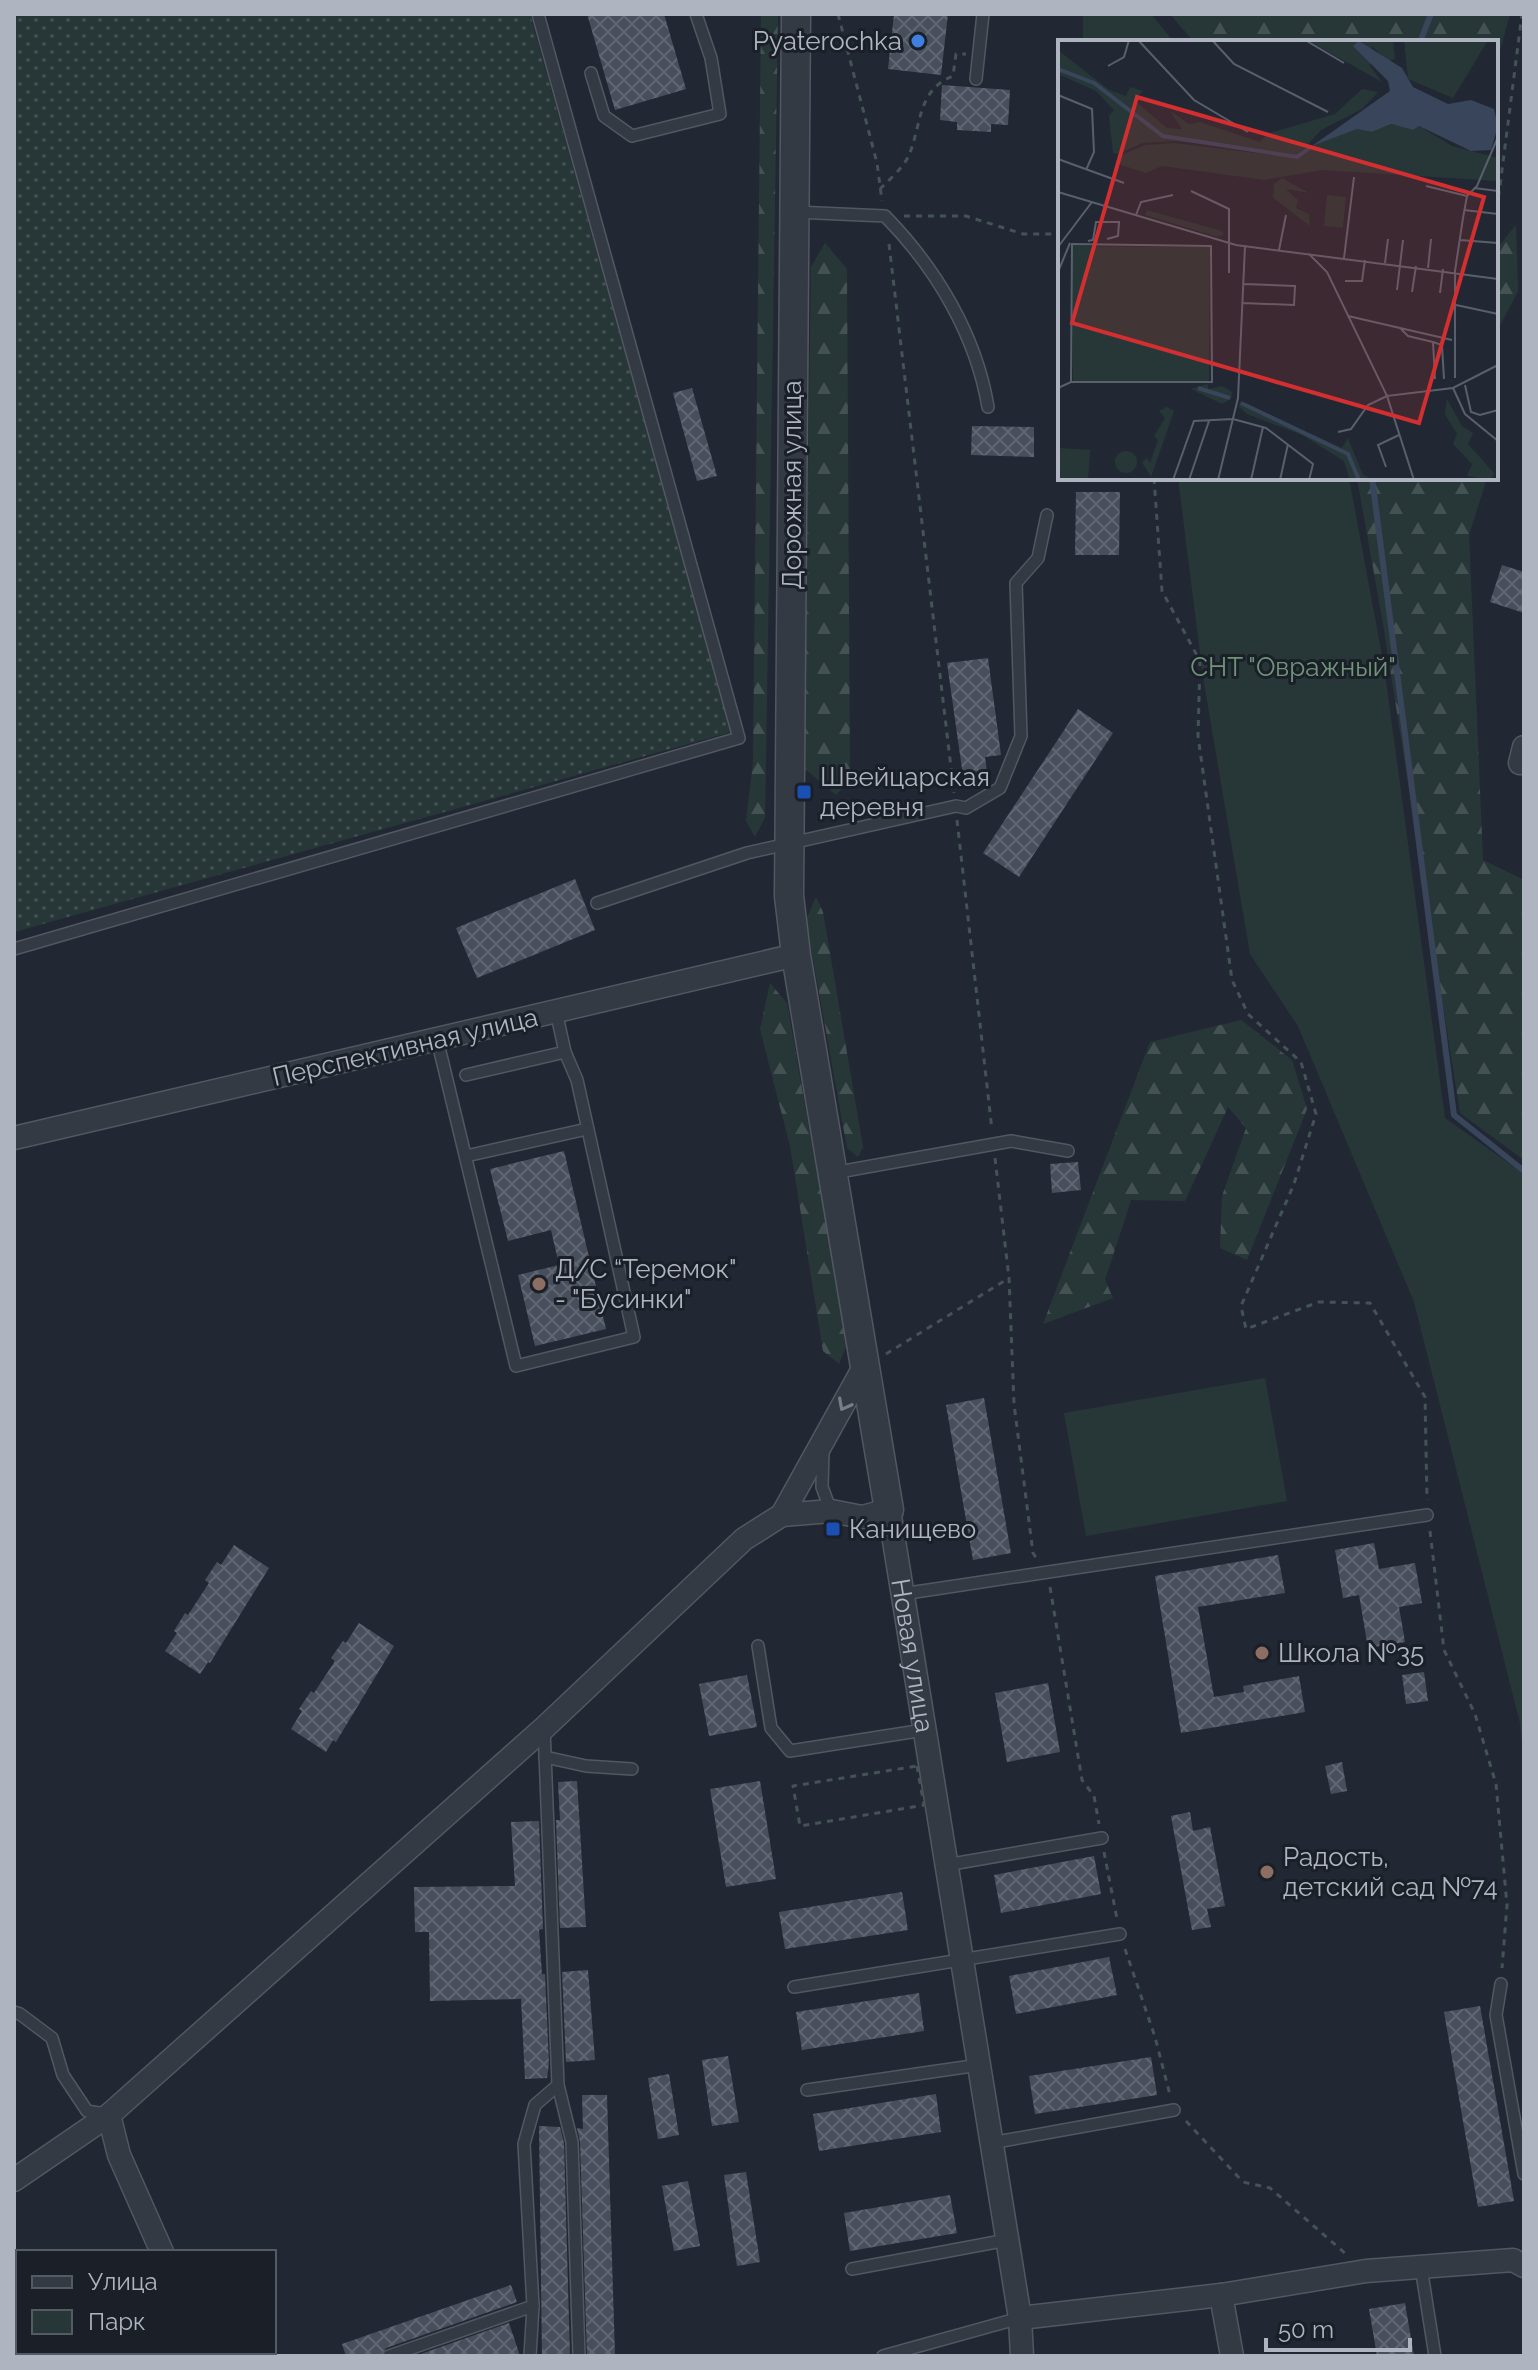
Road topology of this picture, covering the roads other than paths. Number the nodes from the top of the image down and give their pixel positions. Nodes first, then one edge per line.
1 (538, 14) edge
2 (696, 14) edge
3 (796, 14) edge
4 (983, 14) edge
5 (591, 73) dead end
6 (976, 79) dead end
7 (794, 212) junction
8 (988, 407) dead end
9 (1047, 515) dead end
10 (789, 843) junction
11 (597, 903) dead end
12 (14, 949) edge
13 (796, 955) junction
14 (556, 1011) junction
15 (437, 1039) junction
16 (565, 1052) junction
17 (466, 1075) dead end
18 (587, 1129) junction
19 (14, 1138) edge
20 (1068, 1151) dead end
21 (466, 1156) junction
22 (832, 1174) junction
23 (864, 1367) junction
24 (823, 1443) junction
25 (889, 1510) junction
26 (831, 1511) junction
27 (782, 1515) junction
28 (1427, 1515) road end
29 (902, 1594) junction
30 (758, 1646) dead end
31 (544, 1728) junction
32 (924, 1730) junction
33 (545, 1757) junction
34 (632, 1769) dead end
35 (1102, 1838) road end
36 (946, 1865) junction
37 (1120, 1934) road end
38 (962, 1961) junction
39 (1501, 1984) road end
40 (794, 1987) dead end
41 (14, 2012) edge
42 (979, 2065) junction
43 (558, 2085) junction
44 (807, 2090) dead end
45 (1174, 2110) road end
46 (109, 2115) junction
47 (991, 2143) junction
48 (1524, 2174) edge
49 (14, 2180) edge
50 (1007, 2240) junction
51 (161, 2250) edge
52 (1520, 2258) edge
53 (1421, 2267) junction
54 (852, 2269) dead end
55 (1221, 2295) junction
56 (533, 2306) junction
57 (1020, 2318) junction
58 (389, 2356) edge
59 (530, 2356) edge
60 (579, 2356) edge
61 (883, 2356) edge
62 (1022, 2356) edge
63 (1232, 2356) edge
64 (1435, 2356) edge

1 - 12 lane
2 - 5 lane
3 - 7 street, Дорожная улица
4 - 6 lane
7 - 8 lane
7 - 10 street, Дорожная улица
9 - 10 lane
10 - 11 lane
10 - 13 street, Дорожная улица
13 - 14 street, Перспективная улица
13 - 22 street, Новая улица
14 - 15 street, Перспективная улица
14 - 16 lane
15 - 19 street, Перспективная улица
15 - 21 lane
16 - 17 lane
16 - 18 lane
18 - 21 lane
18 - 21 lane
20 - 22 lane
22 - 23 street, Новая улица
23 -> 24 street
23 - 25 street, Новая улица
24 - 26 lane
24 - 27 street
25 - 26 street
25 - 29 street, Новая улица
26 - 27 street
27 - 31 street
28 - 29 lane
29 - 32 street, Новая улица
30 - 32 lane
31 - 33 lane
31 - 46 street
32 - 36 street, Новая улица
33 - 34 lane
33 - 43 lane
35 - 36 lane
36 - 38 street, Новая улица
37 - 38 lane
38 - 40 lane
38 - 42 street, Новая улица
39 - 48 lane
41 - 46 lane
42 - 44 lane
42 - 47 street, Новая улица
43 - 56 lane
43 - 60 lane
45 - 47 lane
46 - 49 street
46 - 51 street
47 - 50 street, Новая улица
50 - 54 lane
50 - 57 street, Новая улица
52 - 53 street
53 - 55 street
53 - 64 lane
55 - 57 street
55 - 63 street
56 - 58 lane
56 - 59 lane
57 - 61 lane
57 - 62 street, Новая улица

